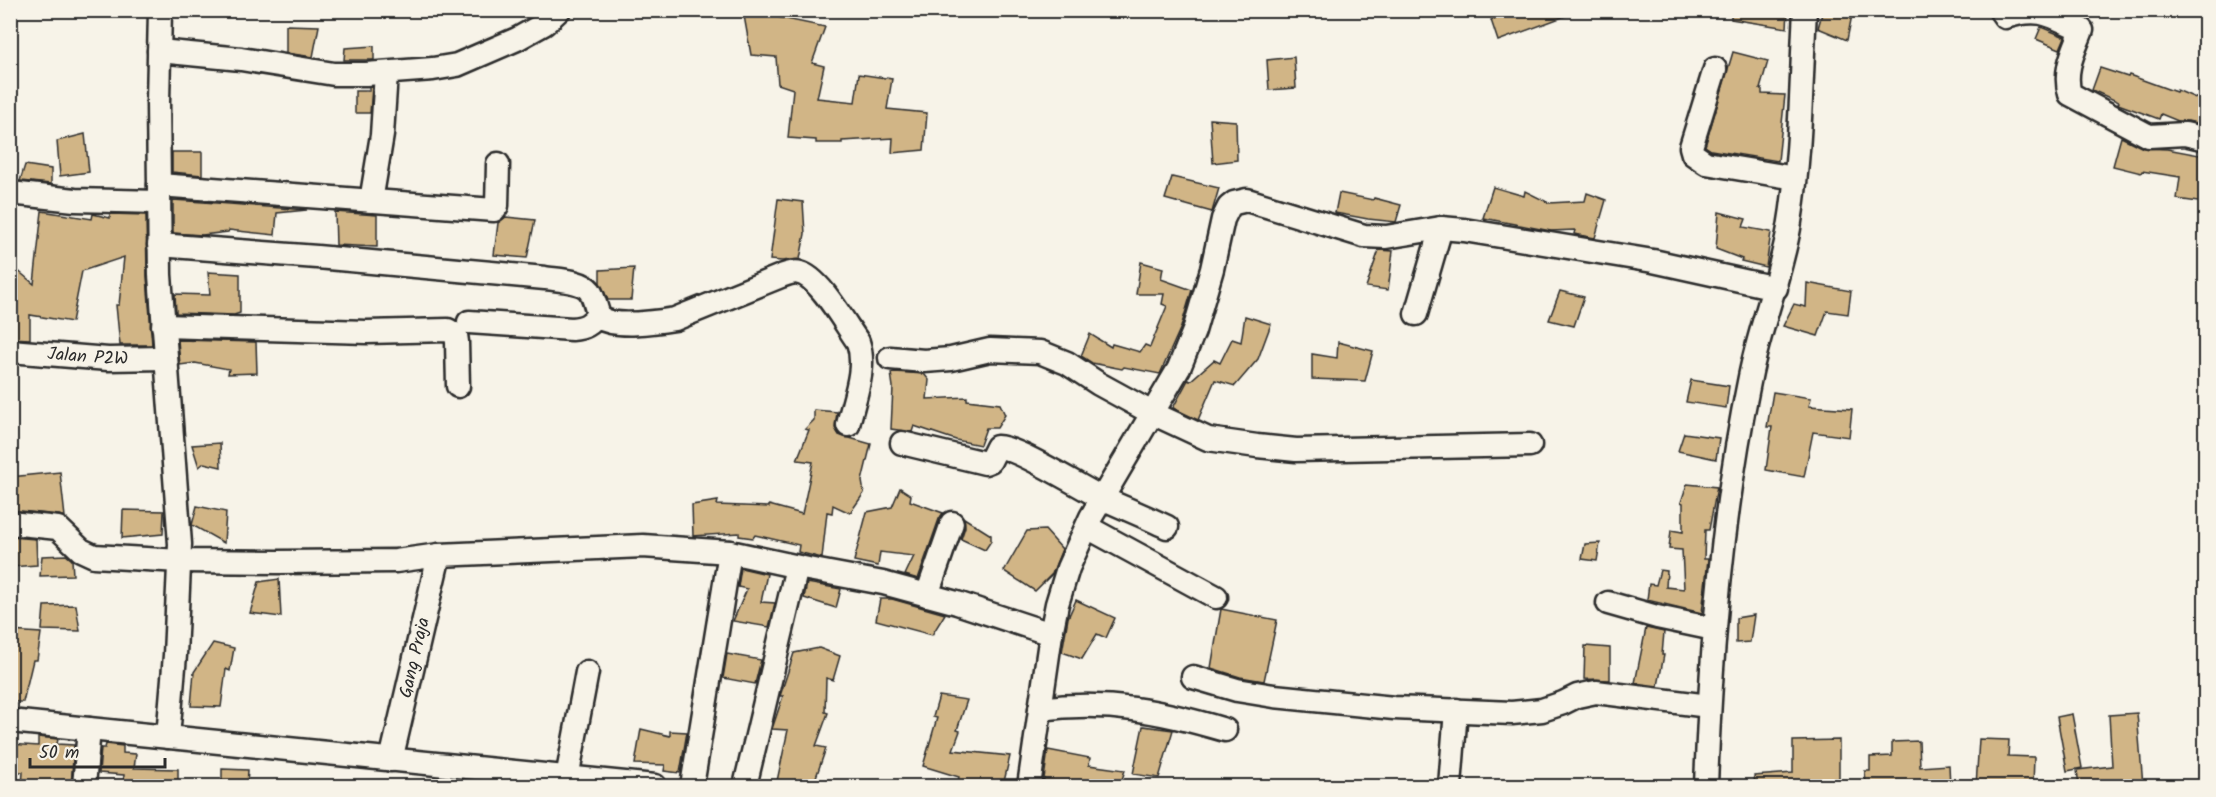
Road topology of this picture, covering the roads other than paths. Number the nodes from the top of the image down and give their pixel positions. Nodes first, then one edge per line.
1 (160, 10) edge
2 (559, 10) edge
3 (1805, 10) edge
4 (2000, 10) edge
5 (159, 51) junction
6 (1715, 69) dead end
7 (386, 73) junction
8 (2205, 138) edge
9 (498, 164) dead end
10 (1795, 178) junction
11 (10, 193) edge
12 (159, 193) junction
13 (371, 201) junction
14 (1441, 228) junction
15 (159, 245) junction
16 (1776, 288) junction
17 (598, 314) junction
18 (1416, 314) dead end
19 (469, 322) dead end
20 (163, 326) junction
21 (10, 351) edge
22 (165, 358) junction
23 (890, 358) dead end
24 (458, 386) dead end
25 (1152, 413) junction
26 (848, 424) dead end
27 (902, 443) dead end
28 (1530, 445) dead end
29 (1102, 498) junction
30 (10, 523) edge
31 (952, 523) dead end
32 (1087, 527) junction
33 (1167, 527) dead end
34 (730, 552) junction
35 (439, 555) junction
36 (180, 561) junction
37 (797, 567) junction
38 (927, 595) junction
39 (1216, 597) dead end
40 (1608, 603) dead end
41 (1714, 629) junction
42 (1051, 634) junction
43 (587, 672) dead end
44 (1193, 677) dead end
45 (1709, 706) junction
46 (1040, 709) junction
47 (1456, 710) junction
48 (10, 720) edge
49 (89, 729) junction
50 (1225, 730) dead end
51 (168, 737) junction
52 (391, 760) junction
53 (567, 777) junction
54 (84, 786) edge
55 (655, 786) edge
56 (692, 786) edge
57 (745, 786) edge
58 (1029, 786) edge
59 (1450, 786) edge
60 (1706, 786) edge

1 - 5 street
2 - 7 street
3 - 10 street
4 - 8 street
5 - 7 street
5 - 12 street
6 - 10 street
7 - 13 street
9 - 13 street
10 - 16 street
11 - 12 street
12 - 13 street
12 - 15 street
14 - 16 street
14 - 18 street
14 - 25 street
15 - 17 street
15 - 20 street
16 - 41 street
17 - 19 street
17 - 26 street
20 - 22 street
20 - 24 street
21 - 22 street, Jalan P2W
22 - 36 street
23 - 25 street
25 - 28 street
25 - 29 street
27 - 29 street
29 - 32 street
29 - 33 street
30 - 36 street
31 - 38 street
32 - 39 street
32 - 42 street
34 - 35 street
34 - 37 street
34 - 56 street
35 - 36 street
35 - 52 street, Gang Praja
36 - 51 street
37 - 38 street
37 - 57 street
38 - 42 street
40 - 41 street
41 - 45 street
42 - 46 street
43 - 53 street
44 - 47 street
45 - 47 street
45 - 60 street
46 - 50 street
46 - 58 street
47 - 59 street
48 - 49 street
49 - 51 street
49 - 54 street
51 - 52 street
52 - 53 street
53 - 55 street

